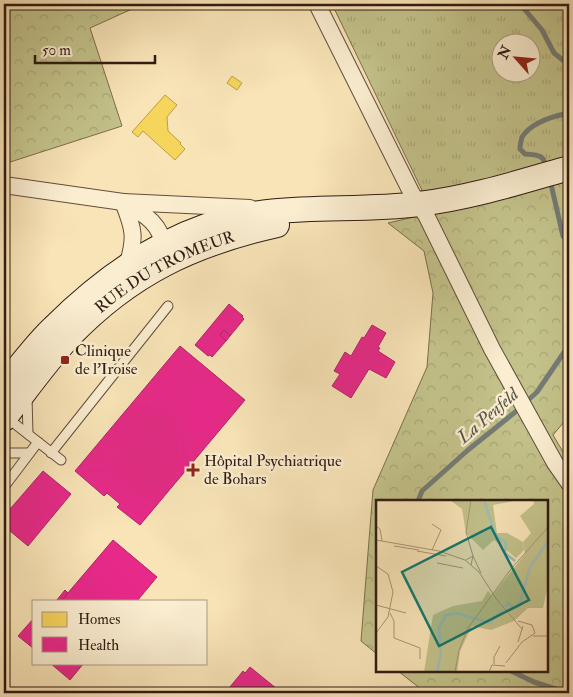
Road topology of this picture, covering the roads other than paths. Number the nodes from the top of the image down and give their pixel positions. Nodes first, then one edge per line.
1 (317, 4) edge
2 (569, 168) edge
3 (4, 185) edge
4 (123, 202) junction
5 (419, 204) junction
6 (375, 208) junction
7 (280, 210) junction
8 (164, 244) junction
9 (186, 253) junction
10 (126, 266) junction
11 (168, 306) dead end
12 (70, 337) junction
13 (4, 385) edge
14 (27, 390) junction
15 (4, 417) edge
16 (28, 434) junction
17 (38, 442) junction
18 (4, 453) edge
19 (29, 453) junction
20 (51, 453) junction
21 (61, 460) dead end
22 (569, 483) edge
23 (4, 487) edge

1 - 5 street
2 - 5 main road, RUE DU TROMEUR
3 - 4 street
4 - 7 street
4 - 8 street
4 - 10 street
5 - 6 main road, RUE DU TROMEUR
5 - 22 street
6 - 7 main road, RUE DU TROMEUR
6 - 9 main road, RUE DU TROMEUR
7 - 8 main road, RUE DU TROMEUR
8 - 9 street
8 - 10 main road, RUE DU TROMEUR
8 - 12 street
9 - 12 main road, RUE DU TROMEUR
10 - 13 main road, RUE DU TROMEUR
11 - 20 lane
12 - 14 main road, RUE DU TROMEUR
14 - 15 main road, RUE DU TROMEUR
14 - 16 lane
15 - 16 lane
16 - 17 lane
17 - 19 lane
17 - 20 lane
18 - 19 lane
19 - 23 lane
20 - 21 lane

